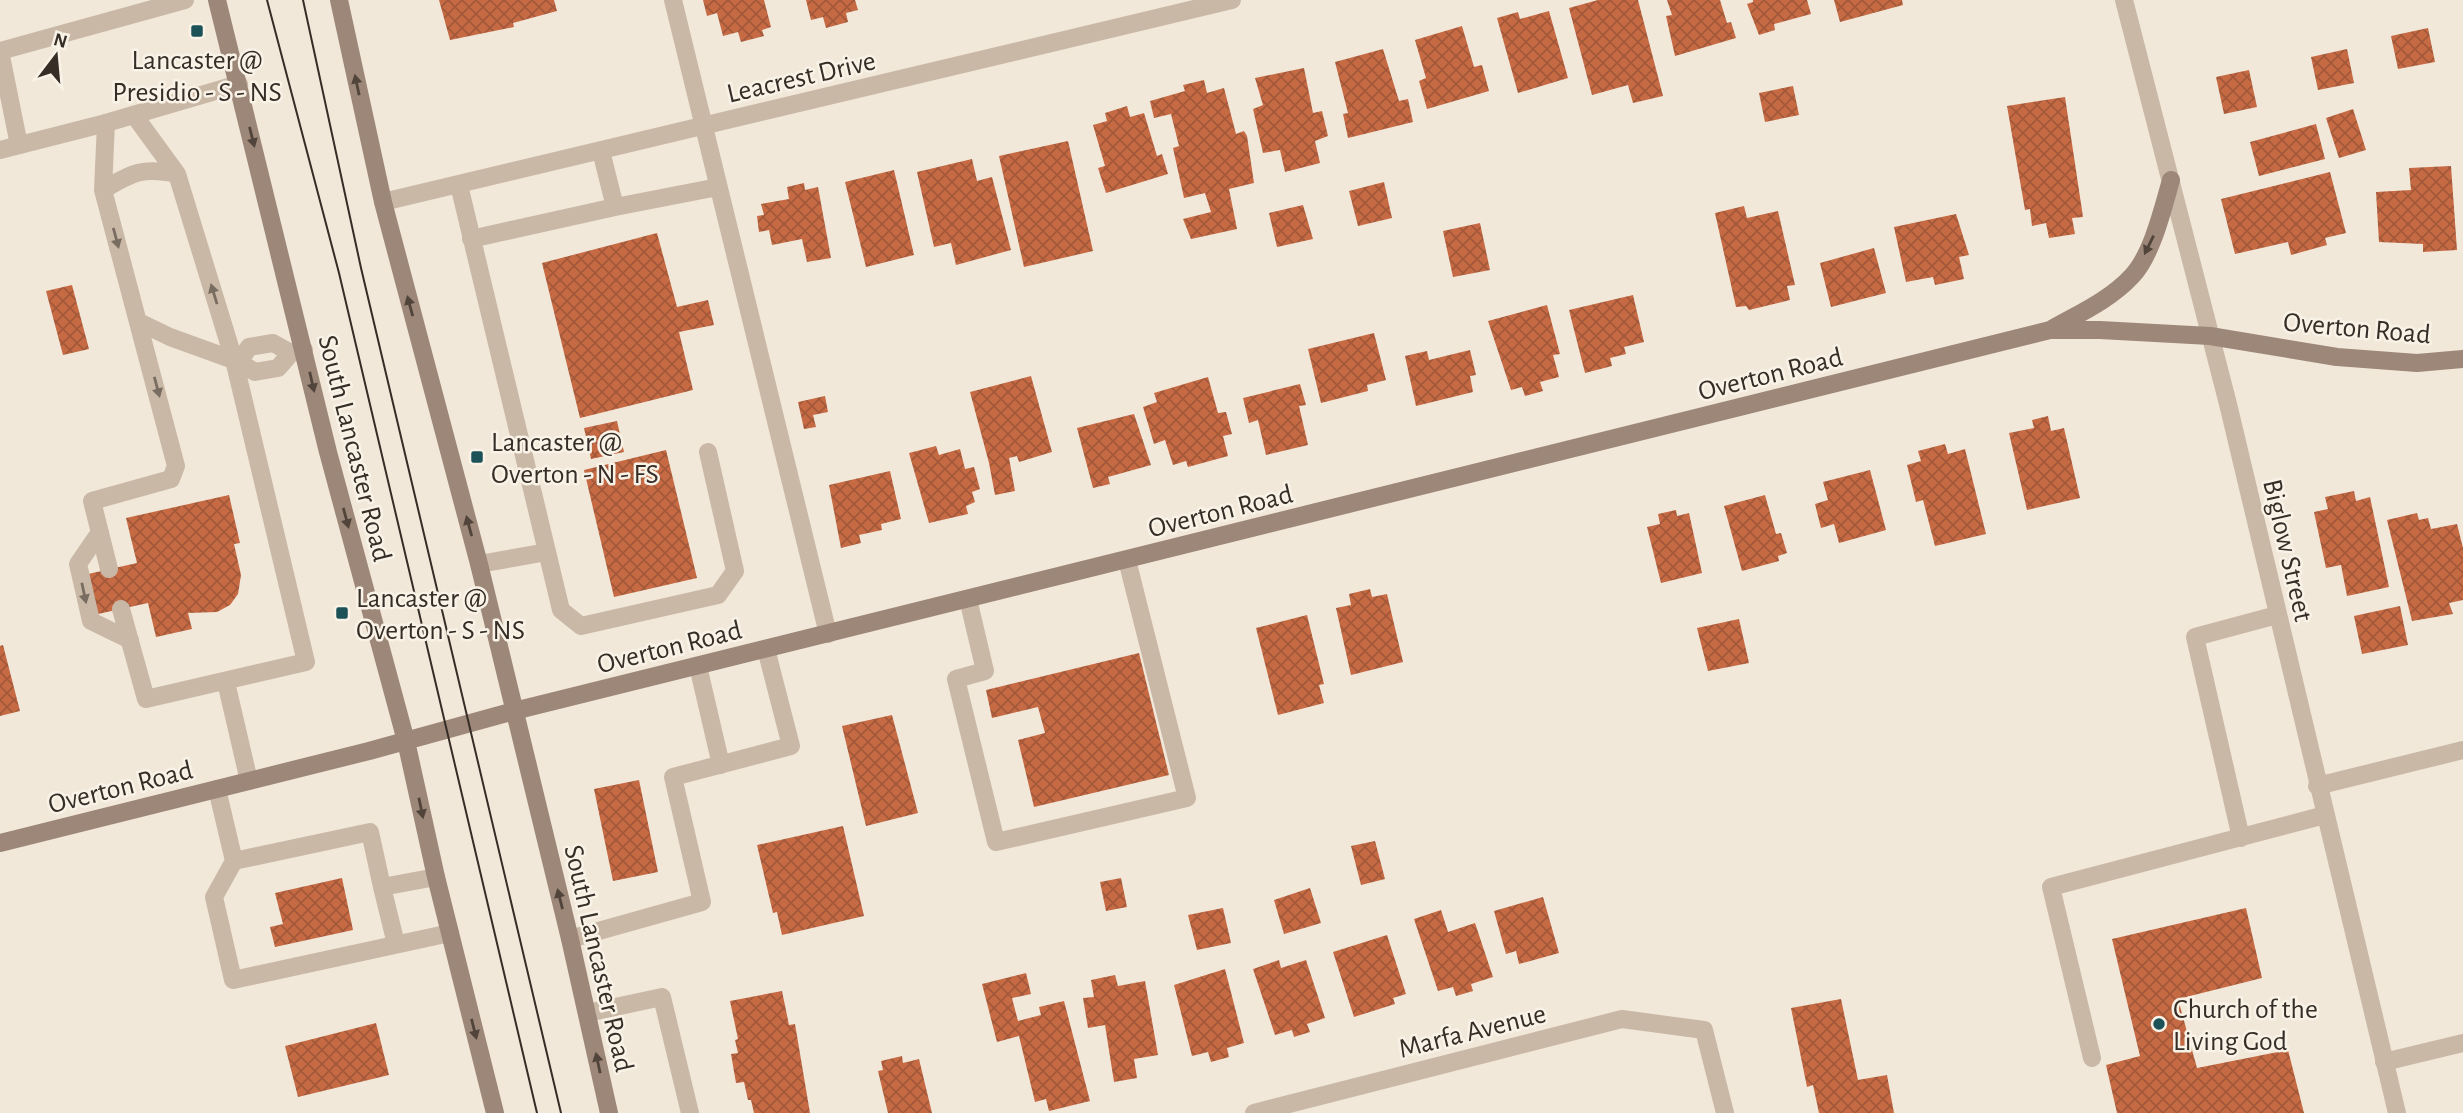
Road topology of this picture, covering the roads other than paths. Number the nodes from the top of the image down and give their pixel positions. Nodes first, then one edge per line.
1 (185, 0) edge
2 (218, 0) edge
3 (339, 0) edge
4 (673, 0) edge
5 (1232, 0) edge
6 (2124, 0) edge
7 (239, 84) junction
8 (134, 115) junction
9 (106, 123) junction
10 (704, 127) junction
11 (19, 145) junction
12 (0, 150) edge
13 (601, 151) junction
14 (177, 174) junction
15 (2171, 180) junction
16 (459, 186) junction
17 (718, 187) junction
18 (103, 190) junction
19 (383, 202) junction
20 (615, 207) junction
21 (471, 239) junction
22 (139, 321) junction
23 (2050, 330) junction
24 (2210, 337) junction
25 (298, 352) junction
26 (2463, 359) edge
27 (236, 361) junction
28 (708, 452) dead end
29 (100, 532) junction
30 (547, 552) junction
31 (1127, 560) junction
32 (479, 564) junction
33 (110, 569) dead end
34 (968, 599) junction
35 (121, 609) dead end
36 (2277, 615) junction
37 (828, 634) junction
38 (130, 640) junction
39 (766, 649) junction
40 (698, 666) junction
41 (226, 682) junction
42 (514, 711) junction
43 (406, 741) junction
44 (2463, 750) edge
45 (721, 765) junction
46 (249, 781) junction
47 (2317, 786) junction
48 (217, 789) junction
49 (2325, 815) junction
50 (2241, 838) junction
51 (0, 843) edge
52 (234, 861) junction
53 (436, 877) junction
54 (382, 887) junction
55 (450, 933) junction
56 (570, 939) junction
57 (396, 944) junction
58 (587, 1013) junction
59 (2463, 1043) edge
60 (2092, 1058) dead end
61 (2384, 1062) junction
62 (495, 1113) edge
63 (609, 1113) edge
64 (690, 1113) edge
65 (1254, 1113) edge
66 (1725, 1113) edge
67 (2397, 1113) edge

1 - 11 street
2 - 7 street, South Lancaster Road
19 -> 3 street, South Lancaster Road
4 - 10 street
5 - 10 street, Leacrest Drive
6 - 15 street, Biglow Street
7 - 8 street
7 -> 25 street, South Lancaster Road
8 - 9 street
8 - 14 street
9 - 11 street
9 - 18 street
10 - 13 street, Leacrest Drive
10 - 17 street
11 - 12 street
13 - 16 street, Leacrest Drive
13 - 20 street
14 - 18 street
27 -> 14 street
15 -> 23 street
15 - 24 street, Biglow Street
16 - 19 street, Leacrest Drive
16 - 21 street
17 - 20 street
17 - 37 street
18 -> 22 street
32 -> 19 street, South Lancaster Road
20 - 21 street
21 - 30 street
22 - 27 street
22 -> 29 street
23 - 24 street, Overton Road
23 - 31 street, Overton Road
24 - 26 street, Overton Road
24 - 36 street, Biglow Street
25 - 27 street
25 - 27 street
25 -> 43 street, South Lancaster Road
27 - 41 street
28 - 30 street
29 - 33 street
29 -> 38 street
30 - 32 street
31 - 34 street, Overton Road
31 - 34 street
32 - 42 street, South Lancaster Road
34 - 37 street, Overton Road
35 - 38 street
36 - 47 street, Biglow Street
36 - 50 street
37 - 39 street, Overton Road
38 - 41 street
39 - 40 street, Overton Road
39 - 45 street
40 - 42 street, Overton Road
40 - 45 street
41 - 46 street
42 - 43 street, Overton Road
56 -> 42 street, South Lancaster Road
43 - 46 street, Overton Road
43 -> 53 street, South Lancaster Road
44 - 47 street
45 - 56 street
46 - 48 street, Overton Road
47 - 49 street, Biglow Street
48 - 51 street, Overton Road
48 - 52 street
49 - 50 street
49 - 61 street, Biglow Street
50 - 60 street
52 - 54 street
52 - 57 street
53 - 54 street
53 - 55 street, South Lancaster Road
54 - 57 street
55 - 57 street
55 -> 62 street, South Lancaster Road
56 - 58 street, South Lancaster Road
63 -> 58 street, South Lancaster Road
58 - 64 street
59 - 61 street
61 - 67 street, Biglow Street
65 - 66 street, Marfa Avenue

